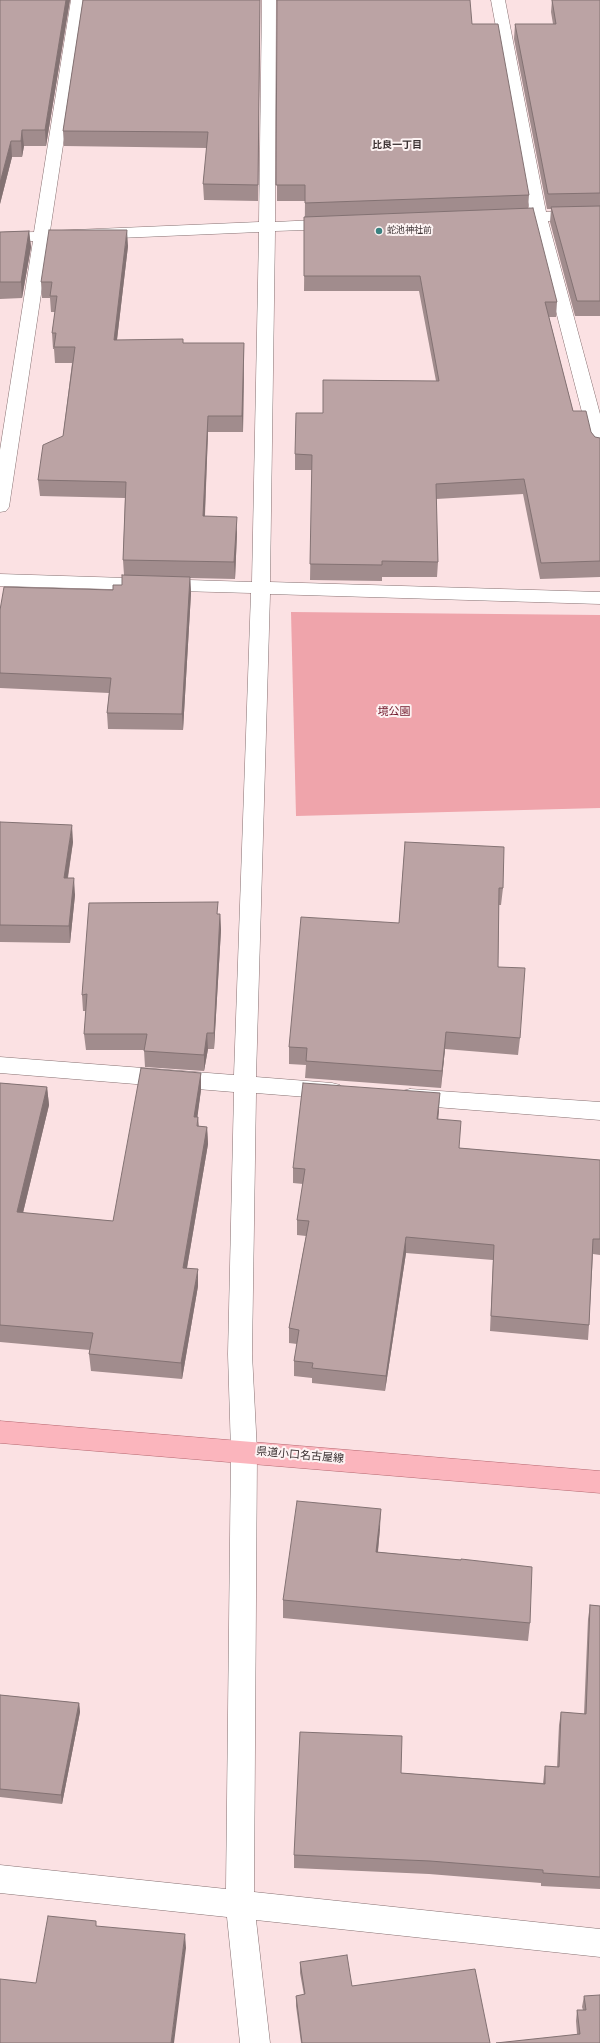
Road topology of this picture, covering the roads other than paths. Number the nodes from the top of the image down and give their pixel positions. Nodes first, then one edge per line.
1 (78, 0) edge
2 (269, 0) edge
3 (498, 0) edge
4 (600, 214) edge
5 (539, 216) junction
6 (491, 218) edge
7 (347, 224) edge
8 (267, 227) junction
9 (41, 237) junction
10 (0, 238) edge
11 (600, 447) edge
12 (0, 507) edge
13 (0, 580) edge
14 (261, 587) junction
15 (600, 598) edge
16 (0, 1065) edge
17 (246, 1084) junction
18 (356, 1092) edge
19 (387, 1095) edge
20 (600, 1111) edge
21 (0, 1432) edge
22 (244, 1451) junction
23 (600, 1482) edge
24 (0, 1879) edge
25 (240, 1904) junction
26 (600, 1943) edge
27 (256, 2043) edge

1 - 9 street
2 - 8 street
3 - 5 street
4 - 5 street
5 - 6 street
5 - 11 street
7 - 8 street
8 - 9 street
8 - 14 street
9 - 10 street
9 - 12 street
13 - 14 street
14 - 15 street
14 - 17 street
16 - 17 street
17 - 18 street
17 - 22 street
19 - 20 street
21 - 22 main road, 県道小口名古屋線
22 - 23 main road, 県道小口名古屋線
22 - 25 street
24 - 25 street
25 - 26 street
25 - 27 street

